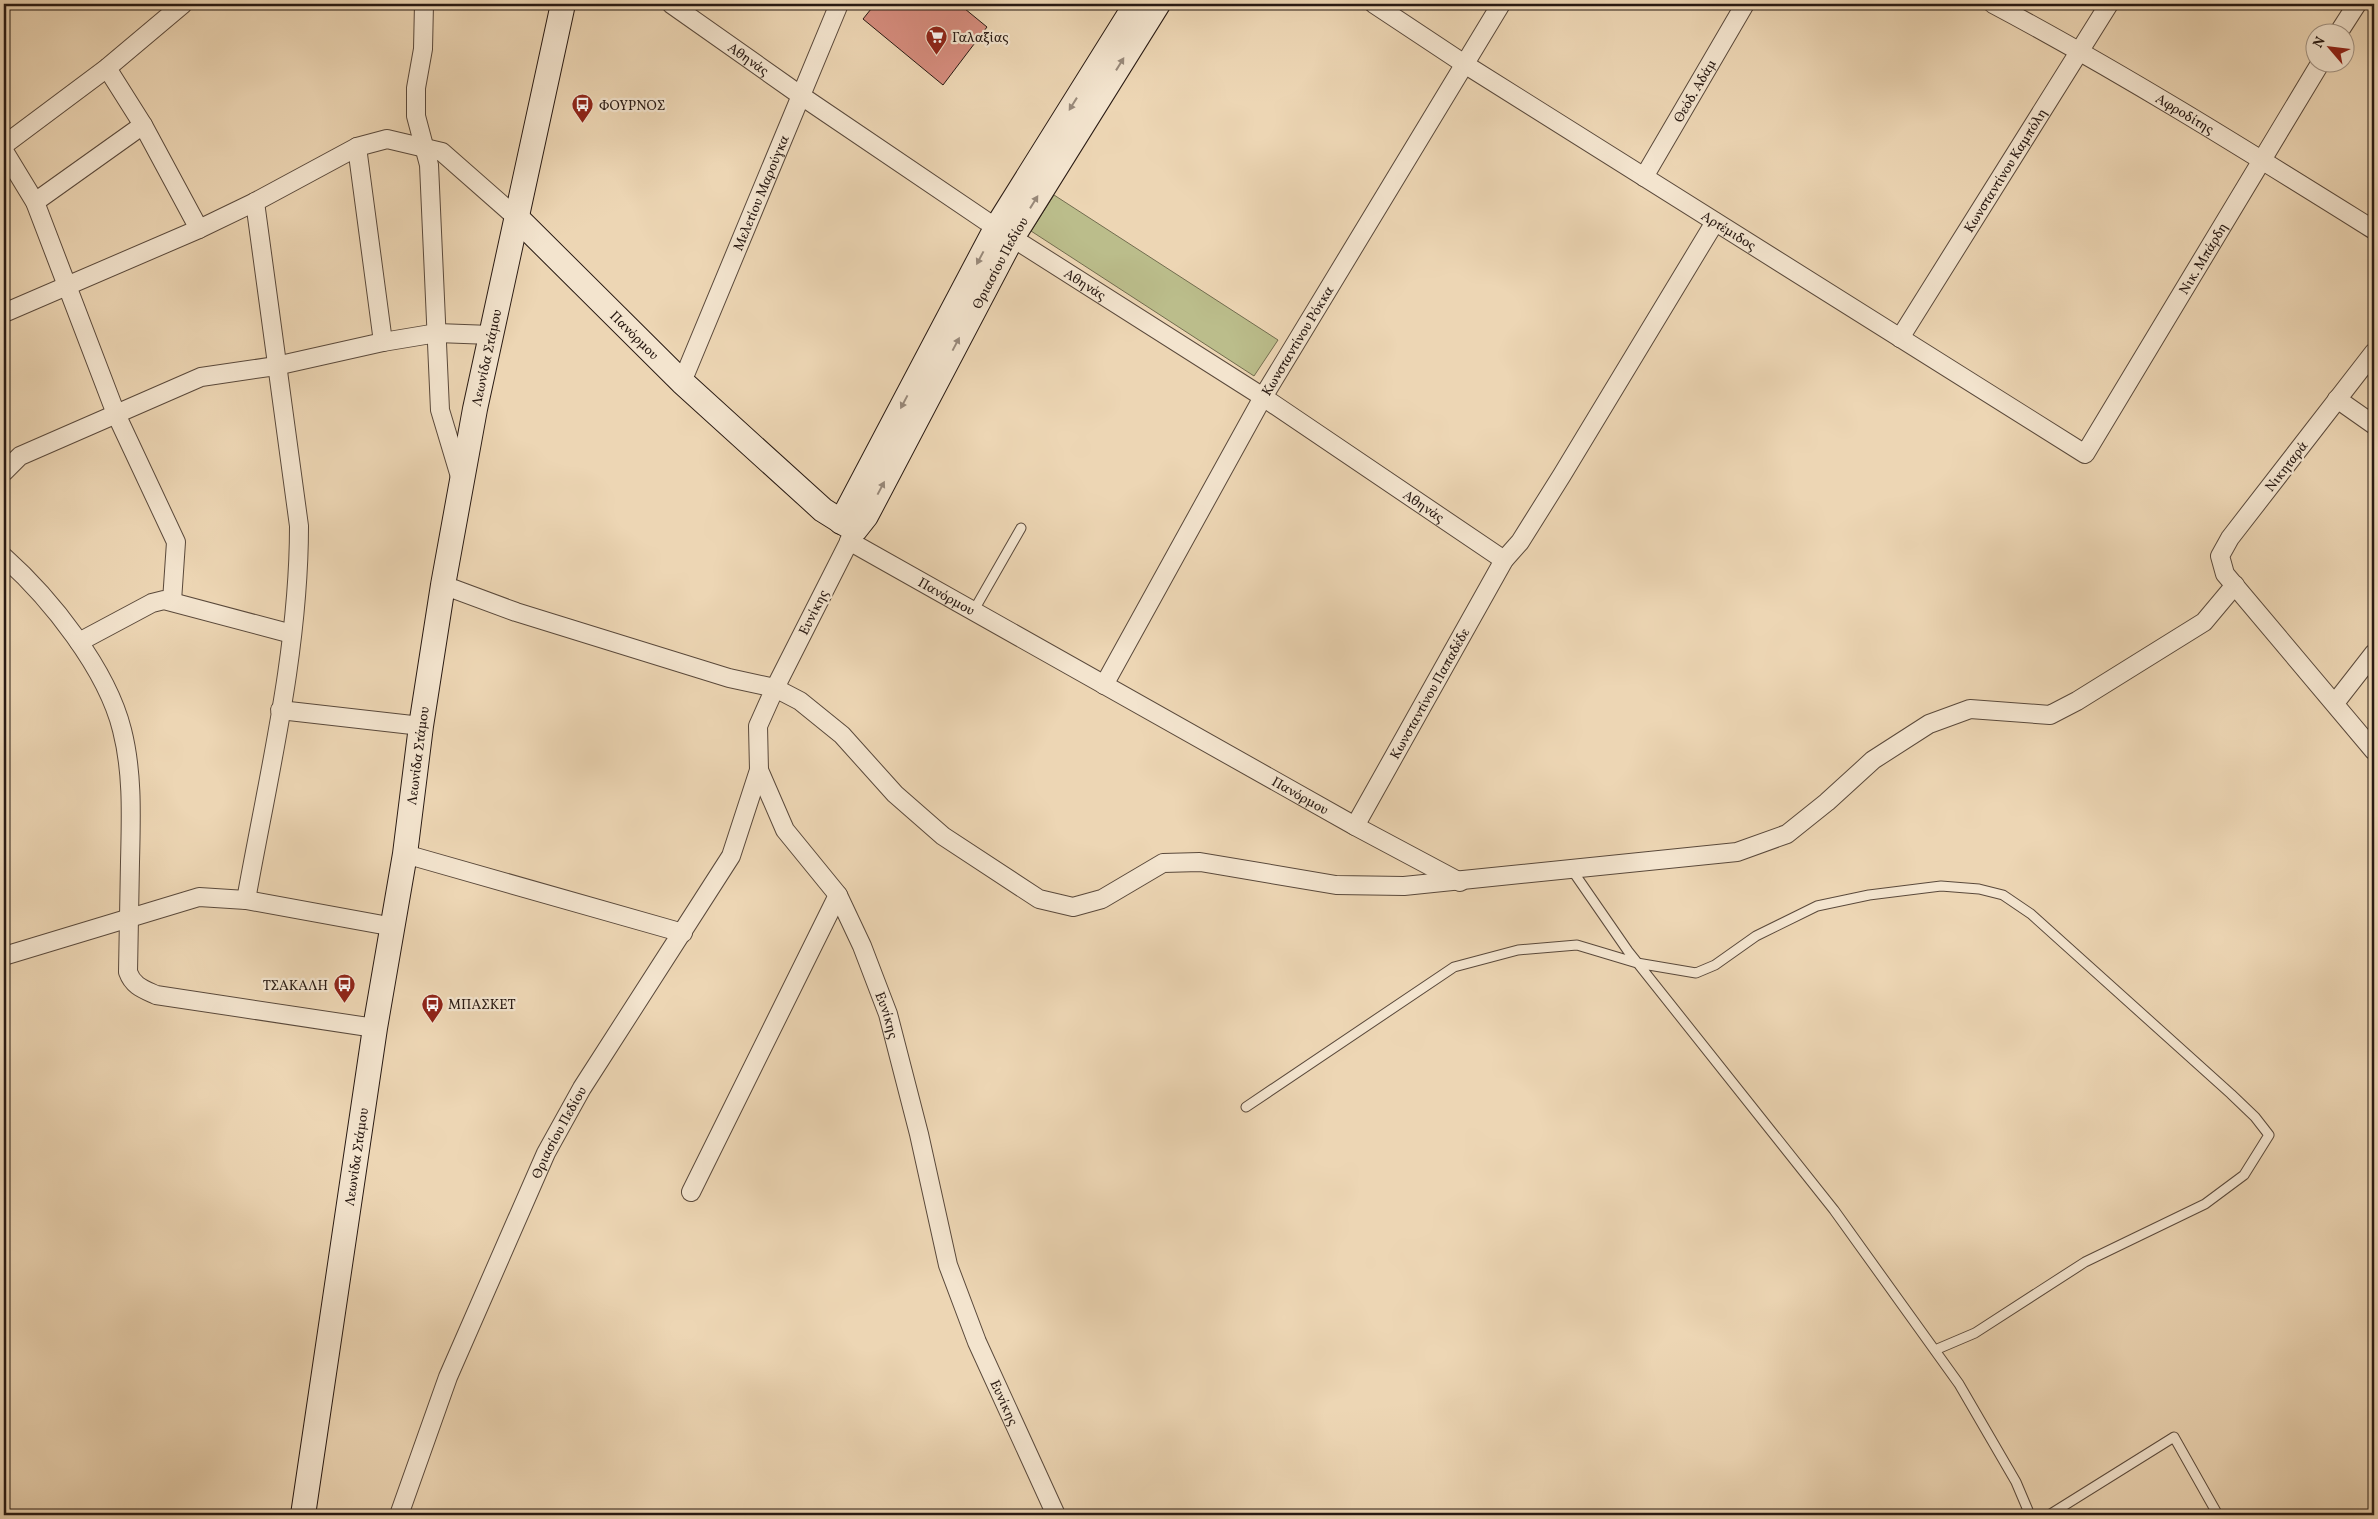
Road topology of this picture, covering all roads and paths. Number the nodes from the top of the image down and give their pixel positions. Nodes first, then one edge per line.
1 (183, 4) edge
2 (424, 4) edge
3 (563, 4) edge
4 (671, 4) edge
5 (839, 4) edge
6 (1136, 4) edge
7 (1158, 4) edge
8 (1374, 4) edge
9 (1502, 4) edge
10 (1745, 4) edge
11 (1992, 4) edge
12 (2109, 4) edge
13 (2357, 4) edge
14 (2345, 22) edge
15 (2078, 52) junction
16 (1466, 65) junction
17 (107, 68) junction
18 (2315, 72) edge
19 (800, 95) junction
20 (143, 125) junction
21 (4, 145) edge
22 (357, 147) junction
23 (423, 147) junction
24 (4, 151) edge
25 (2262, 160) junction
26 (1644, 178) junction
27 (35, 202) junction
28 (255, 202) junction
29 (517, 218) junction
30 (1716, 222) junction
31 (199, 229) junction
32 (2374, 230) edge
33 (1004, 233) junction
34 (66, 286) junction
35 (4, 313) edge
36 (437, 333) junction
37 (491, 335) junction
38 (1900, 338) junction
39 (384, 342) junction
40 (2374, 352) edge
41 (276, 366) junction
42 (682, 382) junction
43 (1263, 397) junction
44 (2337, 399) junction
45 (116, 414) junction
46 (2374, 426) edge
47 (2085, 454) joint
48 (4, 472) edge
49 (462, 483) junction
50 (1020, 528) dead end
51 (849, 531) junction
52 (4, 557) edge
53 (1504, 560) junction
54 (443, 585) junction
55 (2235, 586) junction
56 (172, 601) junction
57 (974, 610) junction
58 (292, 634) junction
59 (80, 642) junction
60 (2374, 654) edge
61 (1104, 685) junction
62 (775, 688) junction
63 (2336, 703) junction
64 (280, 710) junction
65 (421, 726) junction
66 (2374, 751) edge
67 (759, 770) junction
68 (1355, 826) junction
69 (405, 854) junction
70 (1572, 870) junction
71 (1460, 882) junction
72 (838, 895) junction
73 (246, 900) junction
74 (129, 920) junction
75 (394, 927) junction
76 (683, 933) junction
77 (4, 956) edge
78 (1637, 963) junction
79 (375, 1028) junction
80 (1246, 1107) dead end
81 (690, 1192) dead end
82 (1935, 1350) junction
83 (303, 1515) edge
84 (399, 1515) edge
85 (1056, 1515) edge
86 (2030, 1515) edge
87 (2049, 1515) edge
88 (2218, 1515) edge

1 - 17 street
2 - 23 street
3 - 29 main road, Λεωνίδα Στάμου
4 - 19 street, Αθηνάς
5 - 19 street, Μελετίου Μαρούγκα
6 -> 33 main road, Θριασίου Πεδίου
33 -> 7 main road, Θριασίου Πεδίου
8 - 16 street, Αρτέμιδος
9 - 16 street, Κωνσταντίνου Ρόκκα
10 - 26 street, Θεόδ. Αδάμ
11 - 15 street, Αφροδίτης
12 - 15 street, Κωνσταντίνου Καμπόλη
13 - 14 street
15 - 25 street, Αφροδίτης
15 - 38 street, Κωνσταντίνου Καμπόλη
16 - 26 street, Αρτέμιδος
16 - 43 street, Κωνσταντίνου Ρόκκα
17 - 20 street
17 - 21 street
18 - 25 street, Νικ. Μπάρδη
19 - 33 street, Αθηνάς
19 - 42 street, Μελετίου Μαρούγκα
20 - 27 street
20 - 31 street
22 - 23 street
22 - 28 street
22 - 39 street
23 - 29 street
23 - 36 street
24 - 27 street
25 - 32 street, Αφροδίτης
25 - 47 street, Νικ. Μπάρδη
26 - 30 street, Αρτέμιδος
27 - 34 street
28 - 31 street
28 - 41 street
29 - 37 main road, Λεωνίδα Στάμου
29 - 42 main road, Πανόρμου
30 - 38 street, Αρτέμιδος
30 - 53 street, Κωνσταντίνου Παπαδέδε
31 - 34 street
33 - 43 street, Αθηνάς
33 - 51 main road, Θριασίου Πεδίου
34 - 35 street
34 - 45 street
36 - 37 street
36 - 39 street
36 - 49 street
37 - 49 main road, Λεωνίδα Στάμου
38 - 47 street, Αρτέμιδος
39 - 41 street
40 - 44 street, Νικηταρά
41 - 45 street
41 - 58 street
42 - 51 main road, Πανόρμου
43 - 53 street, Αθηνάς
43 - 61 street, Κωνσταντίνου Ρόκκα
44 - 46 street
44 - 55 street, Νικηταρά
45 - 48 street
45 - 56 street
49 - 54 main road, Λεωνίδα Στάμου
50 - 57 lane
51 - 57 street, Πανόρμου
51 - 62 street, Ευνίκης
52 - 59 street
53 - 68 street, Κωνσταντίνου Παπαδέδε
54 - 62 street
54 - 65 main road, Λεωνίδα Στάμου
55 - 63 street
55 - 70 street
56 - 58 street
56 - 59 street
57 - 61 street, Πανόρμου
58 - 64 street
59 - 74 street
60 - 63 street
61 - 68 street, Πανόρμου
62 - 67 street, Ευνίκης
62 - 71 street
63 - 66 street
64 - 65 street
64 - 73 street
65 - 69 main road, Λεωνίδα Στάμου
67 - 72 street, Ευνίκης
67 - 76 street, Θριασίου Πεδίου
68 - 71 street, Πανόρμου
69 - 75 main road, Λεωνίδα Στάμου
69 - 76 street
70 - 71 street
70 - 78 lane
72 - 81 street
72 - 85 street, Ευνίκης
73 - 74 street
73 - 75 street
74 - 77 street
74 - 79 street
75 - 79 main road, Λεωνίδα Στάμου
76 - 84 street, Θριασίου Πεδίου
78 - 80 lane
78 - 82 lane
78 - 82 lane
79 - 83 main road, Λεωνίδα Στάμου
82 - 86 lane
87 - 88 lane

